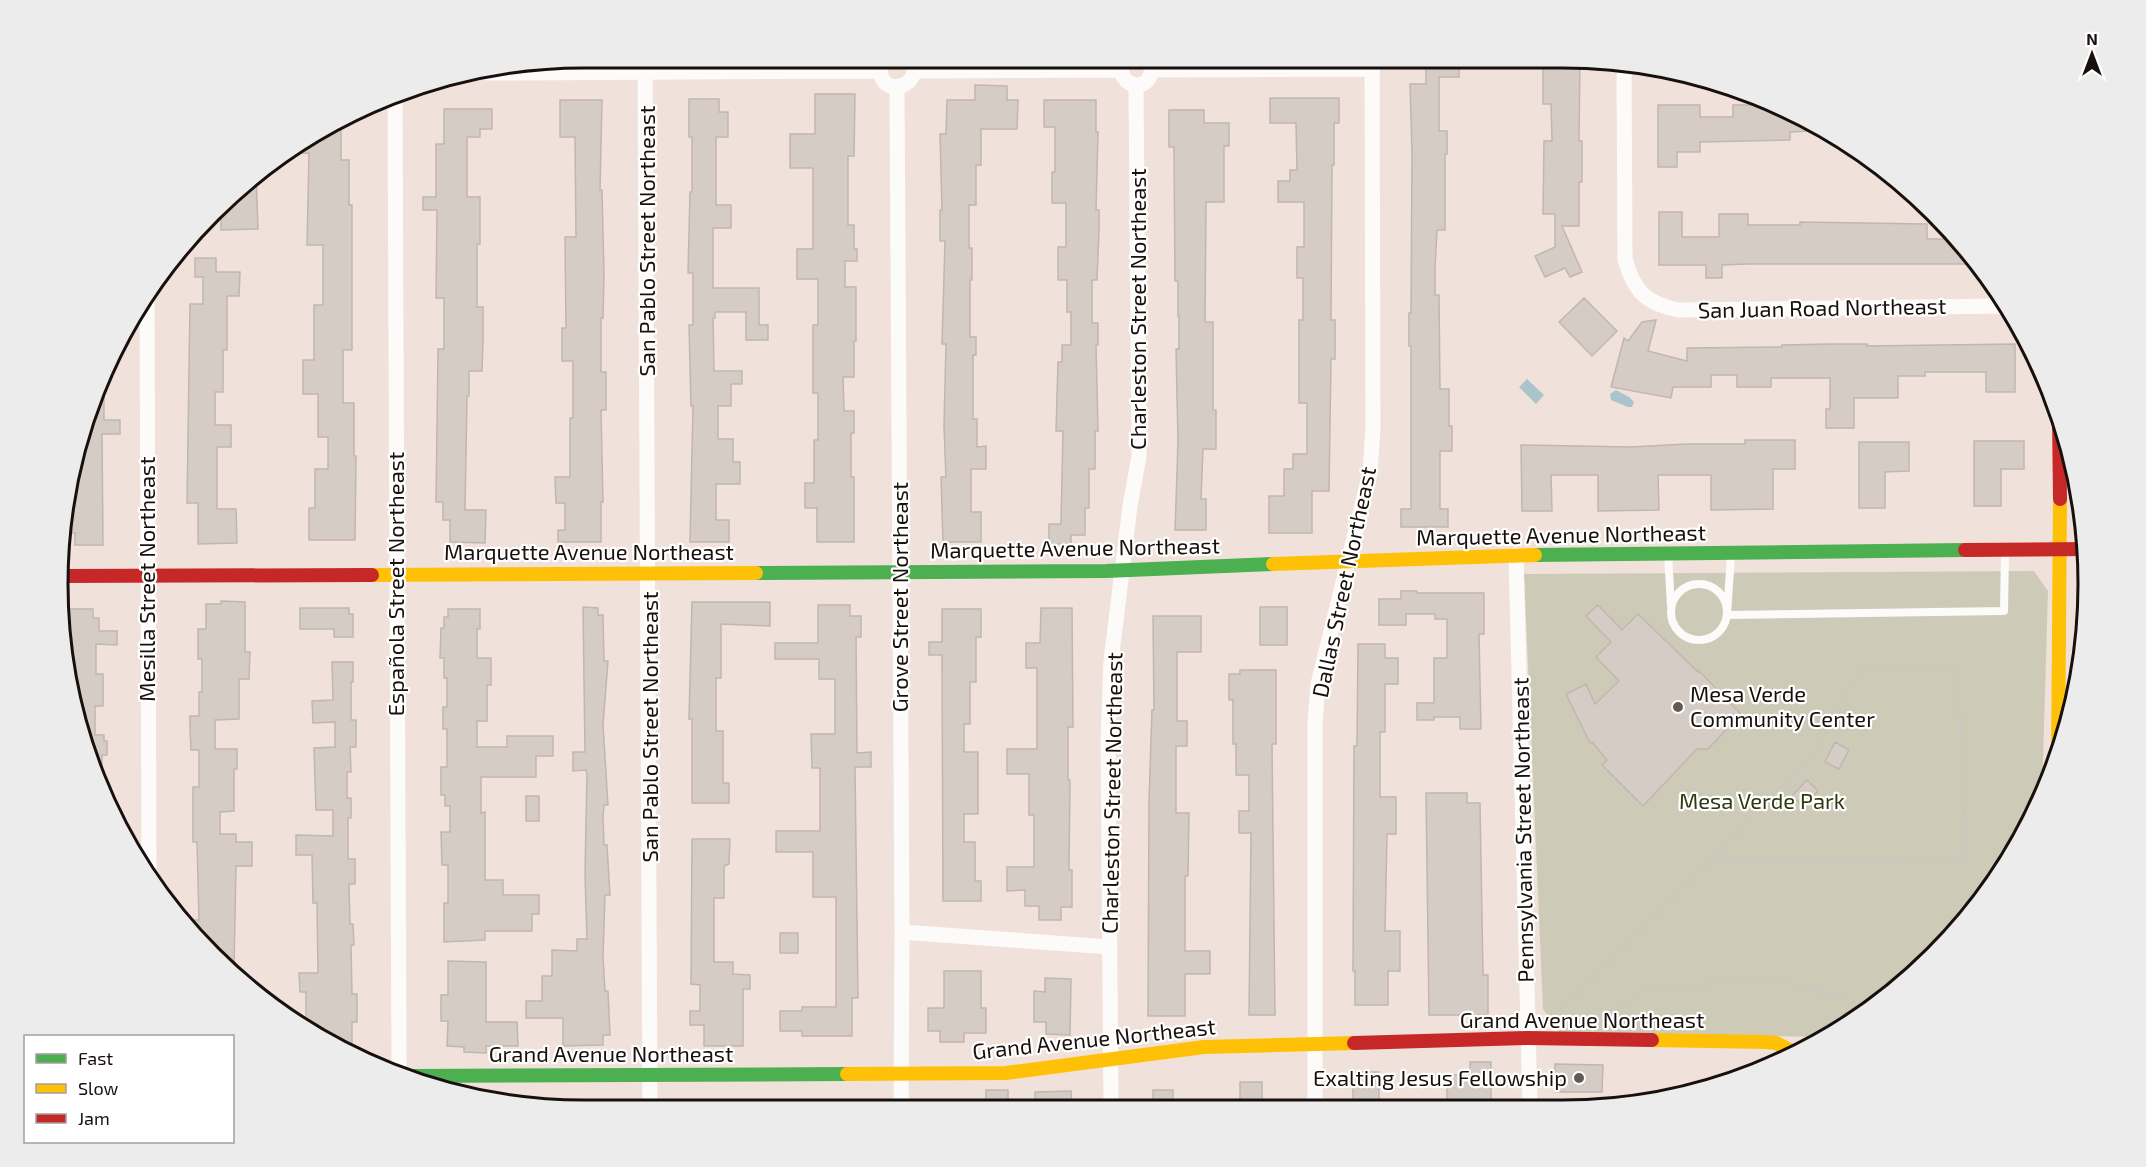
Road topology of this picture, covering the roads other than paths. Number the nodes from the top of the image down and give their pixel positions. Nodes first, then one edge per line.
1 (586, 68) edge
2 (645, 68) edge
3 (885, 68) edge
4 (909, 68) edge
5 (1125, 68) edge
6 (1148, 68) edge
7 (1372, 68) edge
8 (528, 71) edge
9 (1628, 72) edge
10 (1137, 85) junction
11 (897, 87) junction
12 (395, 104) edge
13 (1997, 306) edge
14 (147, 309) edge
15 (2059, 445) edge
16 (2061, 549) junction
17 (2077, 549) edge
18 (2005, 550) junction
19 (1668, 553) junction
20 (1731, 553) junction
21 (1516, 555) junction
22 (1349, 561) junction
23 (1123, 571) junction
24 (396, 573) junction
25 (649, 573) junction
26 (900, 573) junction
27 (147, 575) junction
28 (68, 576) edge
29 (1672, 613) junction
30 (1727, 615) junction
31 (2058, 725) edge
32 (148, 860) edge
33 (902, 932) junction
34 (1110, 947) junction
35 (1528, 1038) junction
36 (1316, 1043) junction
37 (1786, 1048) edge
38 (1111, 1060) junction
39 (399, 1065) edge
40 (901, 1074) junction
41 (431, 1076) edge
42 (650, 1076) junction
43 (651, 1100) edge
44 (901, 1100) edge
45 (1111, 1100) edge
46 (1316, 1100) edge
47 (1530, 1100) edge

1 - 8 street
2 - 25 street, San Pablo Street Northeast
3 - 11 street
4 - 11 street
5 - 10 street
6 - 10 street
7 - 22 street, Dallas Street Northeast
9 - 13 street, San Juan Road Northeast
10 - 23 street, Charleston Street Northeast
11 - 26 street, Grove Street Northeast
12 - 24 street, Española Street Northeast
14 - 27 street, Mesilla Street Northeast
15 - 16 street
16 - 17 street, Marquette Avenue Northeast
16 - 18 street, Marquette Avenue Northeast
16 - 31 street
18 - 20 street, Marquette Avenue Northeast
18 - 30 lane
19 - 20 street, Marquette Avenue Northeast
19 - 21 street, Marquette Avenue Northeast
19 - 29 lane
20 - 30 lane
21 - 22 street, Marquette Avenue Northeast
21 - 35 street, Pennsylvania Street Northeast
22 - 23 street, Marquette Avenue Northeast
22 - 36 street, Dallas Street Northeast
23 - 26 street, Marquette Avenue Northeast
23 - 34 street, Charleston Street Northeast
24 - 25 street, Marquette Avenue Northeast
24 - 27 street, Marquette Avenue Northeast
24 - 39 street, Española Street Northeast
25 - 26 street, Marquette Avenue Northeast
25 - 42 street, San Pablo Street Northeast
26 - 33 street, Grove Street Northeast
27 - 28 street, Marquette Avenue Northeast
27 - 32 street, Mesilla Street Northeast
29 - 30 lane
29 - 30 lane
33 - 34 street
33 - 40 street, Grove Street Northeast
34 - 38 street, Charleston Street Northeast
35 - 36 street, Grand Avenue Northeast
35 - 37 street, Grand Avenue Northeast
35 - 47 street, Pennsylvania Street Northeast
36 - 38 street, Grand Avenue Northeast
36 - 46 street, Dallas Street Northeast
38 - 40 street, Grand Avenue Northeast
38 - 45 street, Charleston Street Northeast
40 - 42 street, Grand Avenue Northeast
40 - 44 street, Grove Street Northeast
41 - 42 street, Grand Avenue Northeast
42 - 43 street, San Pablo Street Northeast

